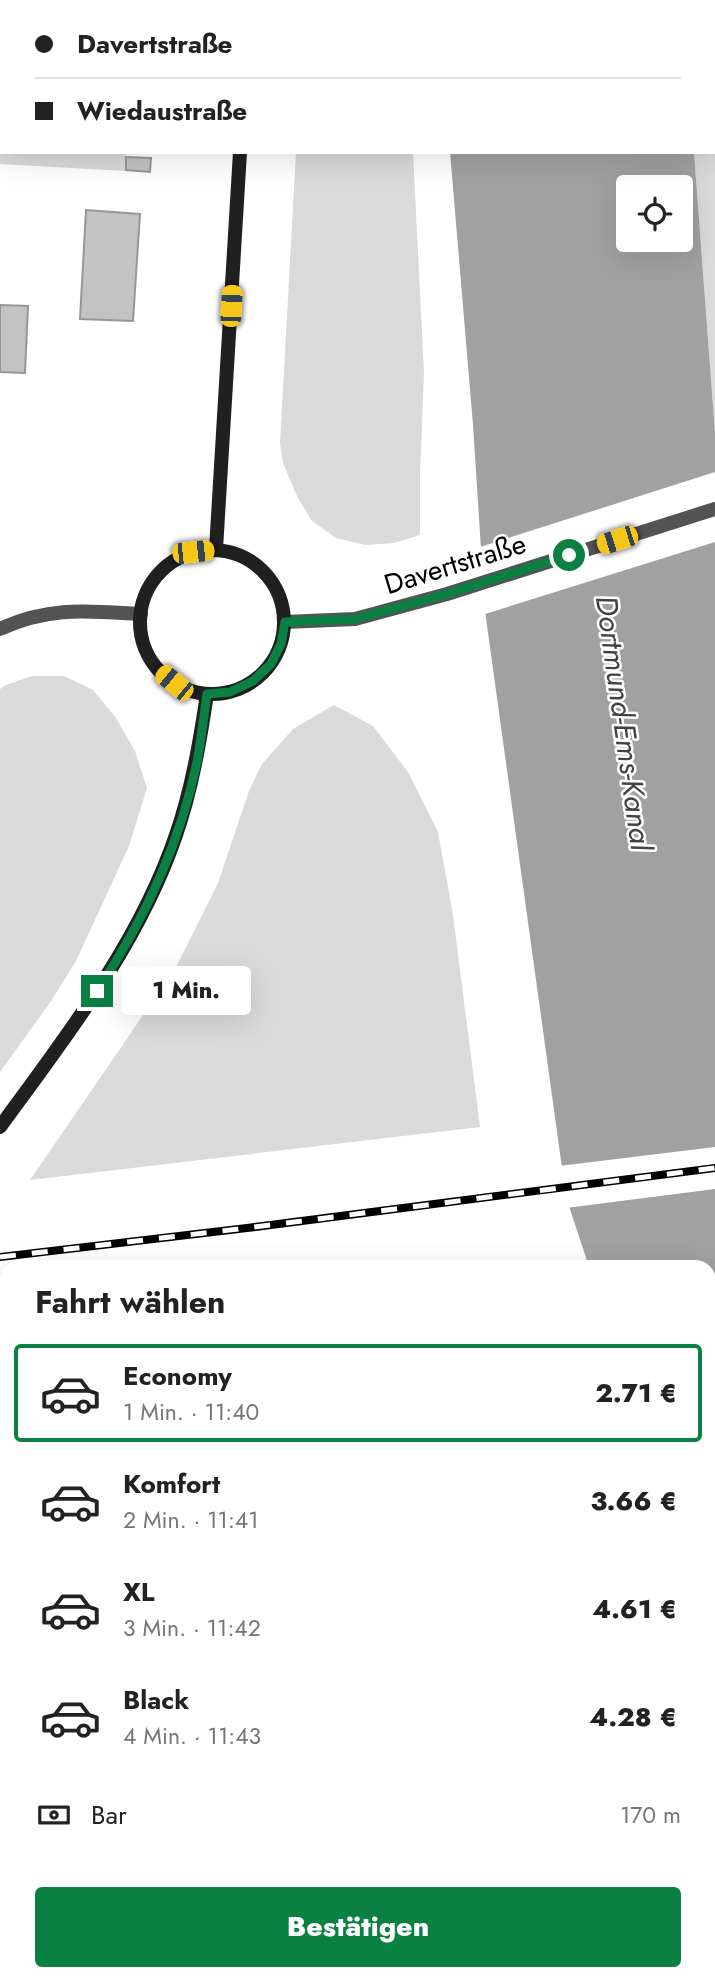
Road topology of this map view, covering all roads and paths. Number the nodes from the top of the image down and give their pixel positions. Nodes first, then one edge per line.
1 (240, 154) edge
2 (715, 509) edge
3 (216, 550) junction
4 (141, 614) junction
5 (285, 622) junction
6 (0, 629) edge
7 (207, 694) junction
8 (0, 1127) edge

1 - 3 main road
2 - 5 street, Davertstraße
3 - 4 main road
3 - 5 main road
4 - 6 street
4 - 7 main road
5 - 7 main road
7 - 8 main road

